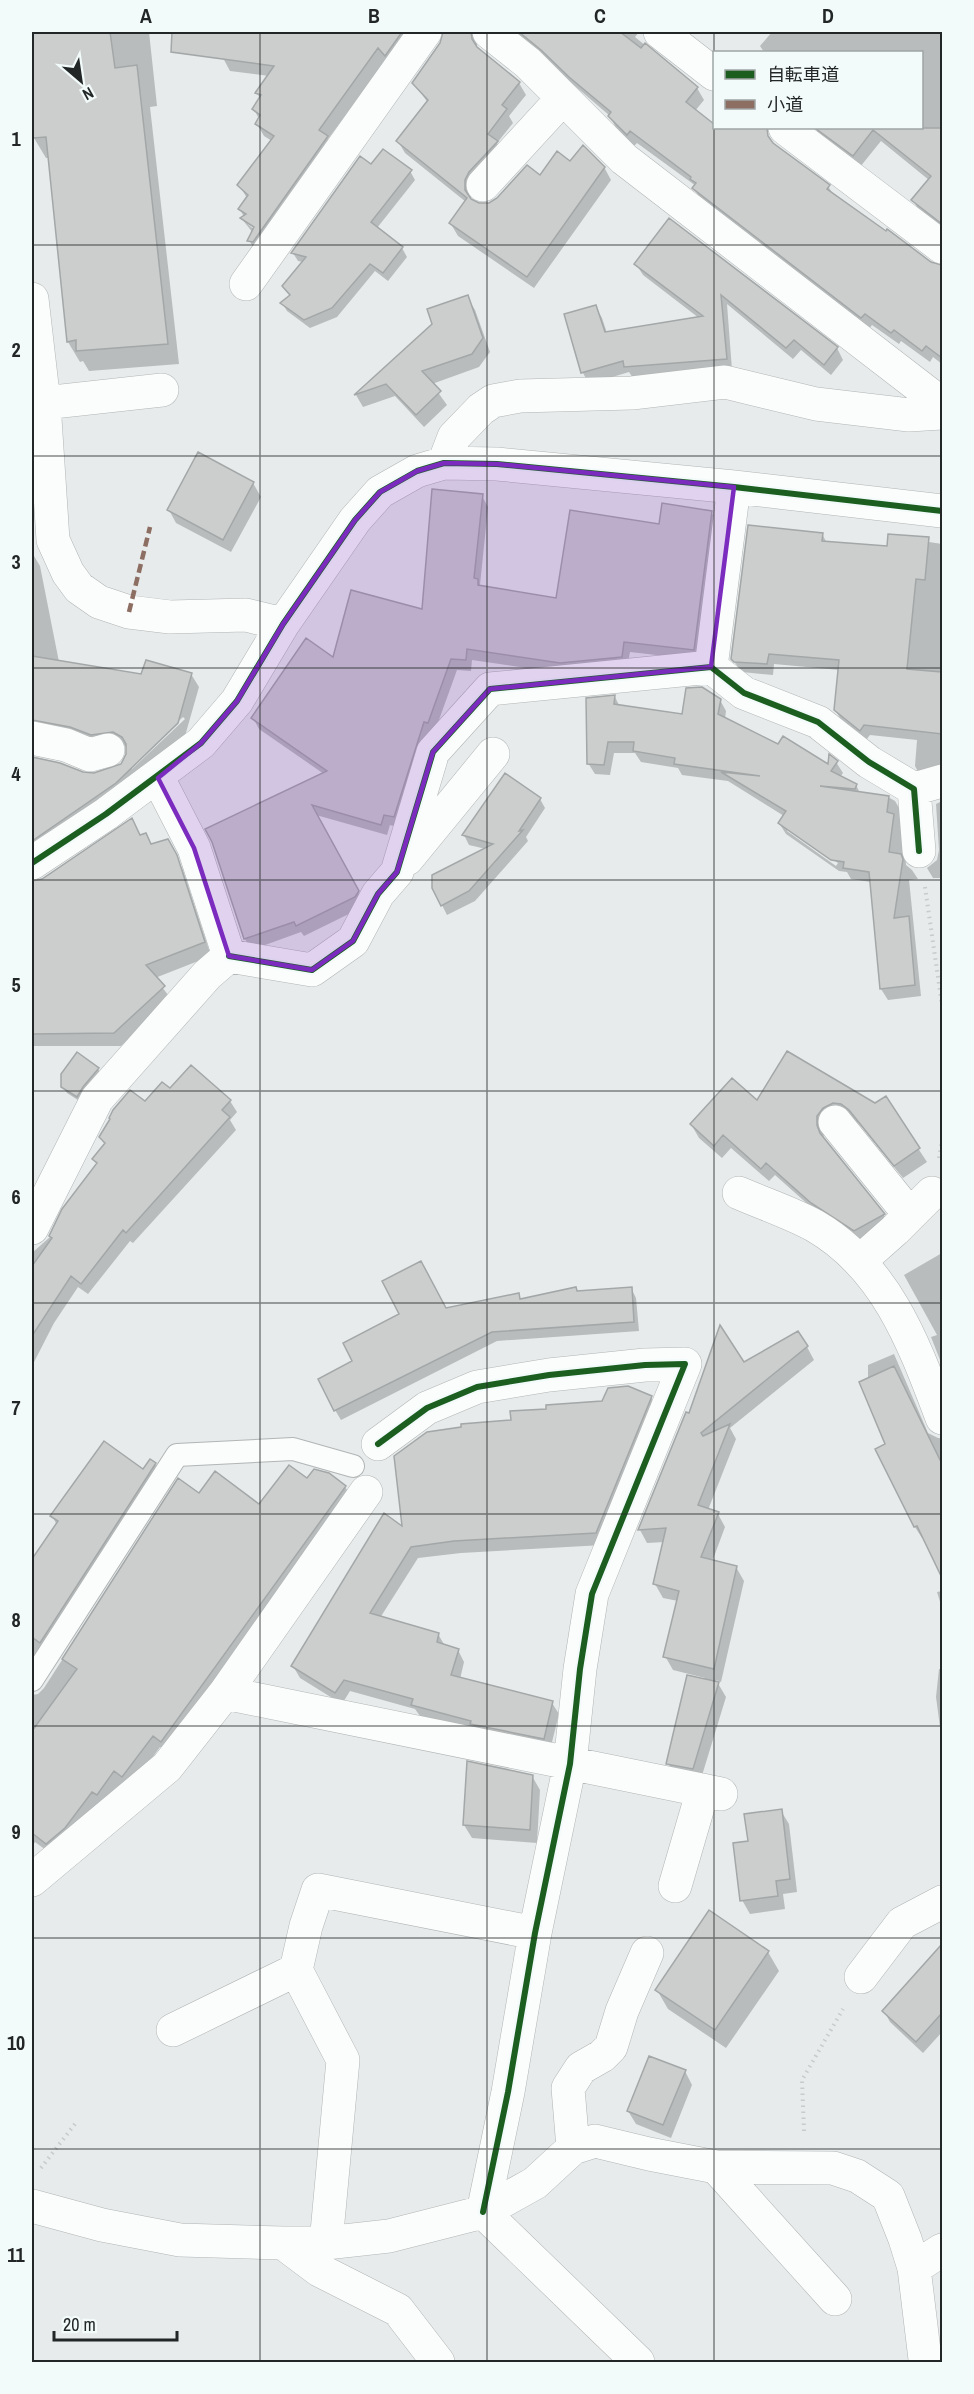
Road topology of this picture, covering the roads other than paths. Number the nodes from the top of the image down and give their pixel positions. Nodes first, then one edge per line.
1 (425, 32) edge
2 (489, 32) edge
3 (660, 32) edge
4 (713, 73) edge
5 (562, 98) junction
6 (785, 129) edge
7 (483, 185) dead end
8 (942, 247) edge
9 (246, 284) dead end
10 (32, 299) edge
11 (162, 390) dead end
12 (44, 403) junction
13 (942, 404) edge
14 (942, 413) edge
15 (444, 463) junction
16 (734, 487) junction
17 (942, 511) edge
18 (283, 624) junction
19 (711, 667) junction
20 (32, 738) edge
21 (108, 750) dead end
22 (493, 754) dead end
23 (158, 778) junction
24 (928, 785) edge
25 (919, 851) road end
26 (32, 862) edge
27 (397, 872) junction
28 (229, 956) junction
29 (835, 1122) dead end
30 (739, 1193) dead end
31 (32, 1228) edge
32 (861, 1260) junction
33 (942, 1418) edge
34 (378, 1444) dead end
35 (359, 1479) joint
36 (32, 1680) edge
37 (225, 1693) junction
38 (570, 1764) junction
39 (32, 1880) edge
40 (675, 1886) dead end
41 (942, 1902) edge
42 (535, 1933) junction
43 (647, 1953) dead end
44 (296, 1970) junction
45 (861, 1977) road end
46 (173, 2030) dead end
47 (573, 2148) junction
48 (716, 2167) junction
49 (32, 2206) edge
50 (483, 2212) junction
51 (326, 2242) junction
52 (283, 2243) junction
53 (942, 2250) edge
54 (914, 2268) junction
55 (835, 2299) dead end
56 (924, 2361) edge
57 (438, 2362) edge
58 (638, 2362) edge

1 - 9 street
2 - 5 street
3 - 4 street
5 - 7 street
5 - 13 street
6 - 8 street
10 - 12 street
11 - 12 street
12 - 18 street
14 - 15 street
15 - 16 street
15 - 18 street
16 - 17 street
16 - 19 street
18 - 23 street
19 - 24 street
19 - 27 street
20 - 21 street
22 - 27 street
23 - 26 street
23 - 28 street
24 - 25 street
27 - 28 street
28 - 31 street
29 - 32 street
30 - 32 street
32 - 33 street
34 - 38 street
35 - 36 lane
35 - 37 street
37 - 38 street
37 - 39 street
38 - 40 street
38 - 42 street
41 - 45 street
42 - 44 street
42 - 50 street
43 - 47 street
44 - 46 street
44 - 51 street
47 - 48 street
47 - 50 street
48 - 54 street
48 - 55 street
49 - 52 street
50 - 51 street
50 - 58 street
51 - 52 street
52 - 57 street
53 - 54 street
54 - 56 street

